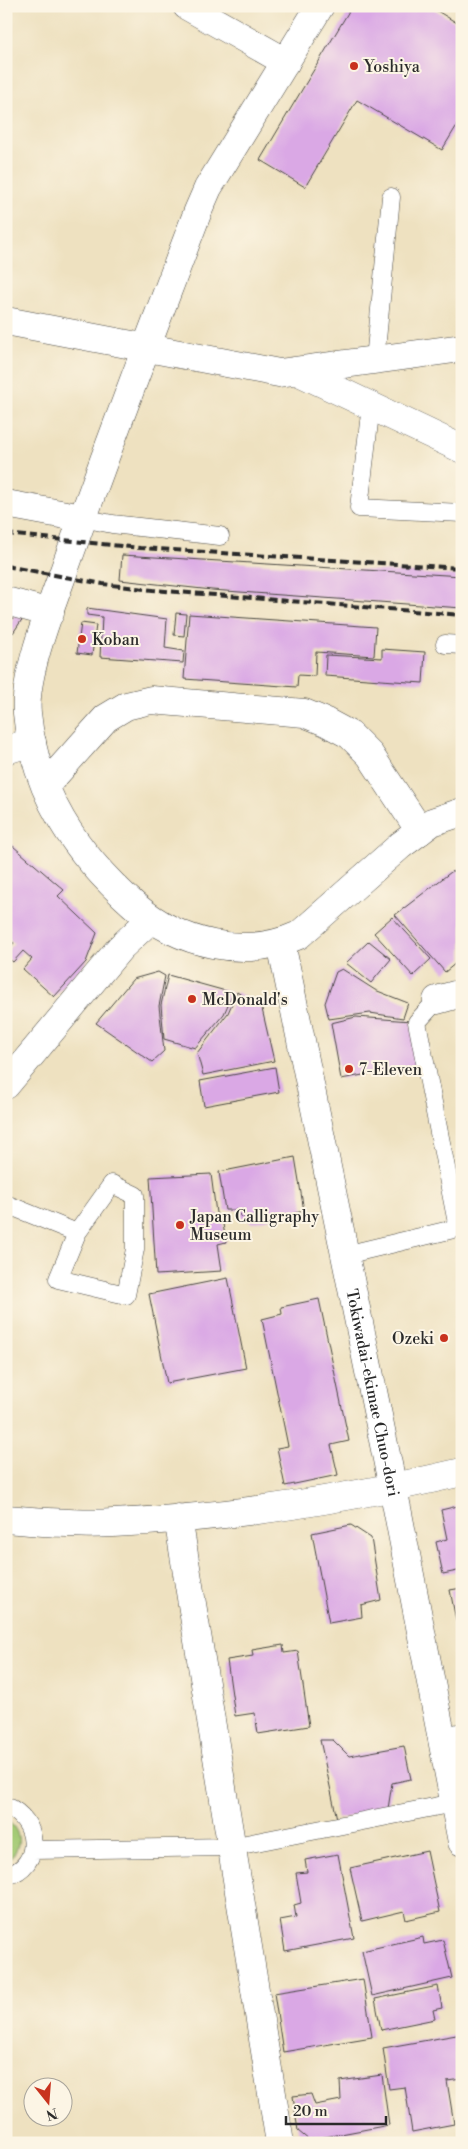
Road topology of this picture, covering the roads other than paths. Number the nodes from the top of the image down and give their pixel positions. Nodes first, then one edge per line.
1 (187, 6) edge
2 (320, 6) edge
3 (286, 62) junction
4 (392, 197) dead end
5 (6, 321) edge
6 (147, 346) junction
7 (462, 348) edge
8 (375, 360) junction
9 (297, 370) junction
10 (371, 405) junction
11 (462, 449) edge
12 (6, 504) edge
13 (462, 513) edge
14 (82, 518) junction
15 (220, 536) dead end
16 (6, 601) edge
17 (50, 613) junction
18 (32, 742) junction
19 (6, 750) edge
20 (46, 785) junction
21 (462, 812) edge
22 (420, 831) junction
23 (150, 919) junction
24 (281, 943) junction
25 (450, 996) edge
26 (6, 1084) edge
27 (6, 1204) edge
28 (460, 1227) edge
29 (77, 1233) junction
30 (345, 1254) junction
31 (462, 1472) edge
32 (462, 1490) edge
33 (394, 1495) junction
34 (6, 1519) edge
35 (179, 1527) junction
36 (6, 1536) edge
37 (451, 1734) edge
38 (454, 1802) junction
39 (6, 1806) edge
40 (462, 1842) edge
41 (232, 1847) junction
42 (32, 1850) junction
43 (6, 1876) edge
44 (280, 2143) edge

1 - 3 street
2 - 3 street
3 - 6 street
4 - 8 lane
5 - 6 street
6 - 9 street
6 - 14 street
7 - 8 street
8 - 9 street
8 - 10 street
9 - 10 street
10 - 11 street
10 - 13 lane
12 - 14 street
14 - 15 lane
14 - 17 street
16 - 17 street
17 - 18 street
18 - 19 street
18 - 20 street
20 - 22 street
20 - 23 street
21 - 22 street
22 - 24 street
23 - 24 street
23 - 26 street
24 - 30 street, Tokiwadai-ekimae Chuo-dori
25 - 28 lane
27 - 29 lane
28 - 30 lane
29 - 29 lane
30 - 33 street, Tokiwadai-ekimae Chuo-dori
31 - 33 street
32 - 33 street
33 - 35 street
33 - 37 street, Tokiwadai-ekimae Chuo-dori
34 - 35 street
35 - 36 street
35 - 41 street
37 - 38 street, Tokiwadai-ekimae Chuo-dori
38 - 40 street, Tokiwadai-ekimae Chuo-dori
38 - 41 lane
39 - 42 lane
41 - 42 lane
41 - 44 street
42 - 43 lane

